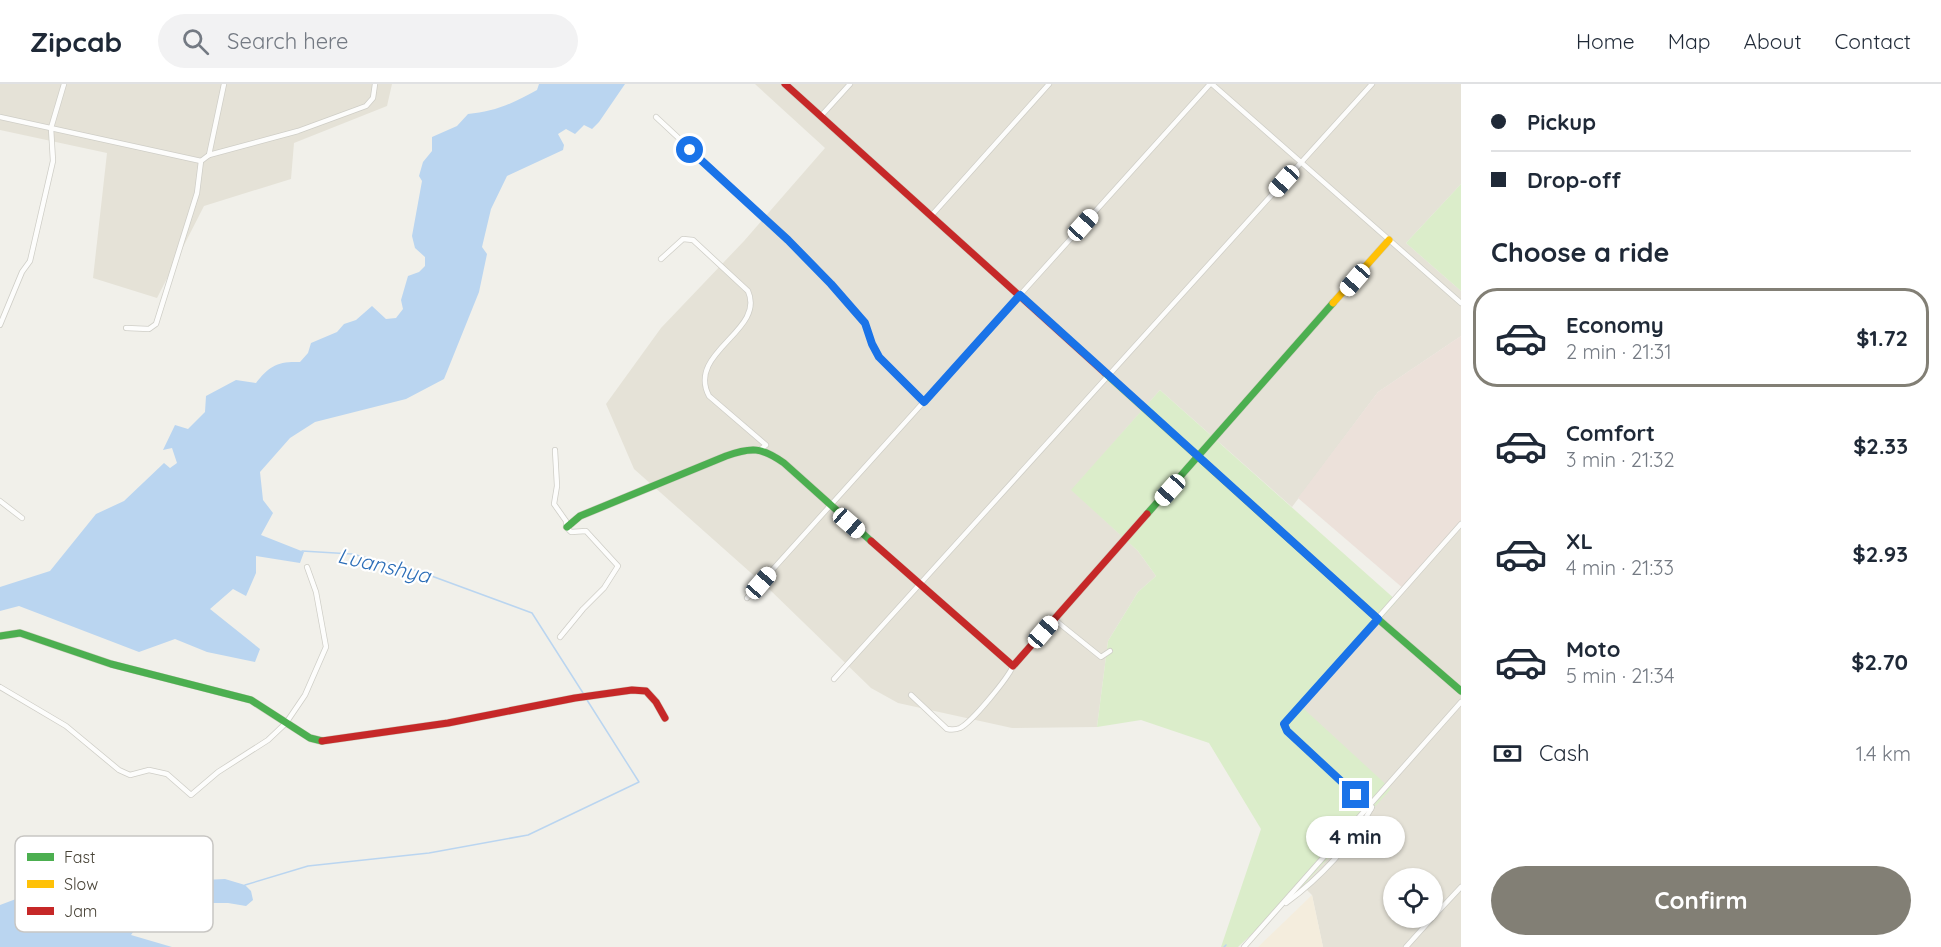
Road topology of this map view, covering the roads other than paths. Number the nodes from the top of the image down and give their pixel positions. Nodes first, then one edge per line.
1 (64, 84) edge
2 (224, 84) edge
3 (375, 84) edge
4 (785, 84) edge
5 (850, 84) edge
6 (1049, 84) edge
7 (1211, 84) edge
8 (1372, 84) edge
9 (821, 116) junction
10 (0, 117) edge
11 (656, 117) dead end
12 (51, 128) junction
13 (209, 155) junction
14 (201, 161) junction
15 (1300, 163) junction
16 (931, 216) junction
17 (1389, 240) junction
18 (661, 259) dead end
19 (1020, 295) junction
20 (1461, 303) edge
21 (0, 325) edge
22 (126, 328) dead end
23 (1108, 376) junction
24 (924, 402) junction
25 (761, 449) junction
26 (555, 450) dead end
27 (1199, 457) junction
28 (0, 501) edge
29 (830, 505) junction
30 (22, 518) dead end
31 (1461, 524) edge
32 (567, 527) junction
33 (307, 567) dead end
34 (920, 584) junction
35 (747, 598) dead end
36 (1378, 619) junction
37 (1055, 620) junction
38 (0, 636) edge
39 (560, 637) dead end
40 (1110, 651) dead end
41 (1013, 666) junction
42 (834, 679) dead end
43 (0, 687) edge
44 (1461, 691) edge
45 (911, 695) dead end
46 (1461, 702) edge
47 (665, 718) dead end
48 (286, 723) junction
49 (1370, 808) junction
50 (1318, 863) junction
51 (1324, 869) junction
52 (1461, 887) edge
53 (1443, 906) edge
54 (1281, 907) junction
55 (1423, 928) edge
56 (1244, 947) edge
57 (1406, 947) edge

1 - 12 street
2 - 13 street
3 - 13 street
4 - 9 street
5 - 9 street
6 - 16 street
7 - 15 street
7 - 19 street
8 - 15 street
9 - 16 street
10 - 12 street
11 - 24 street
12 - 14 street
12 - 21 street
13 - 14 street
14 - 22 street
15 - 17 street
15 - 23 street
16 - 19 street
17 - 20 street
17 - 27 street
18 - 25 street
19 - 23 street
19 - 24 street
23 - 27 street
23 - 34 street
24 - 29 street
25 - 29 street
25 - 32 street
26 - 32 street
27 - 36 street
27 - 37 street
28 - 30 street
29 - 34 street
29 - 35 street
31 - 36 street
32 - 39 street
33 - 48 street
34 - 41 street
34 - 42 street
36 - 44 street
36 - 49 street
37 - 40 street
37 - 41 street
38 - 48 street
41 - 45 street
43 - 48 street
46 - 49 street
47 - 48 street
49 - 50 street
49 - 51 street
50 - 51 street
50 - 54 street
51 - 54 street
52 - 53 street
54 - 56 street
55 - 57 street

